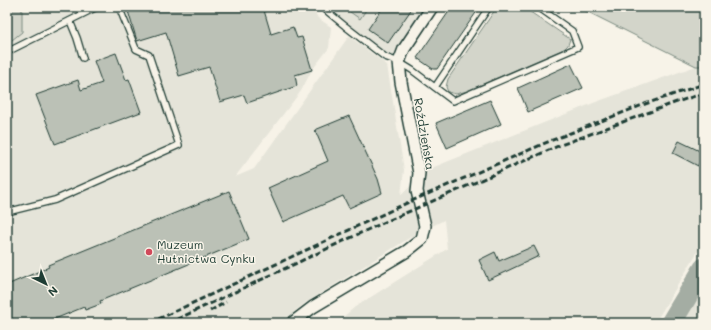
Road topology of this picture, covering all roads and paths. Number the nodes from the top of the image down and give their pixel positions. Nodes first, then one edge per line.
1 (98, 7) edge
2 (119, 7) edge
3 (322, 7) edge
4 (432, 7) edge
5 (489, 7) edge
6 (538, 7) edge
7 (70, 21) junction
8 (7, 52) edge
9 (83, 58) dead end
10 (399, 62) junction
11 (435, 87) junction
12 (7, 212) edge
13 (292, 323) edge

1 - 7 lane
2 - 12 lane
3 - 10 lane
4 - 10 street
5 - 11 lane
6 - 11 lane
7 - 8 lane
7 - 9 lane
10 - 11 lane
10 - 13 street, Roździeńska

